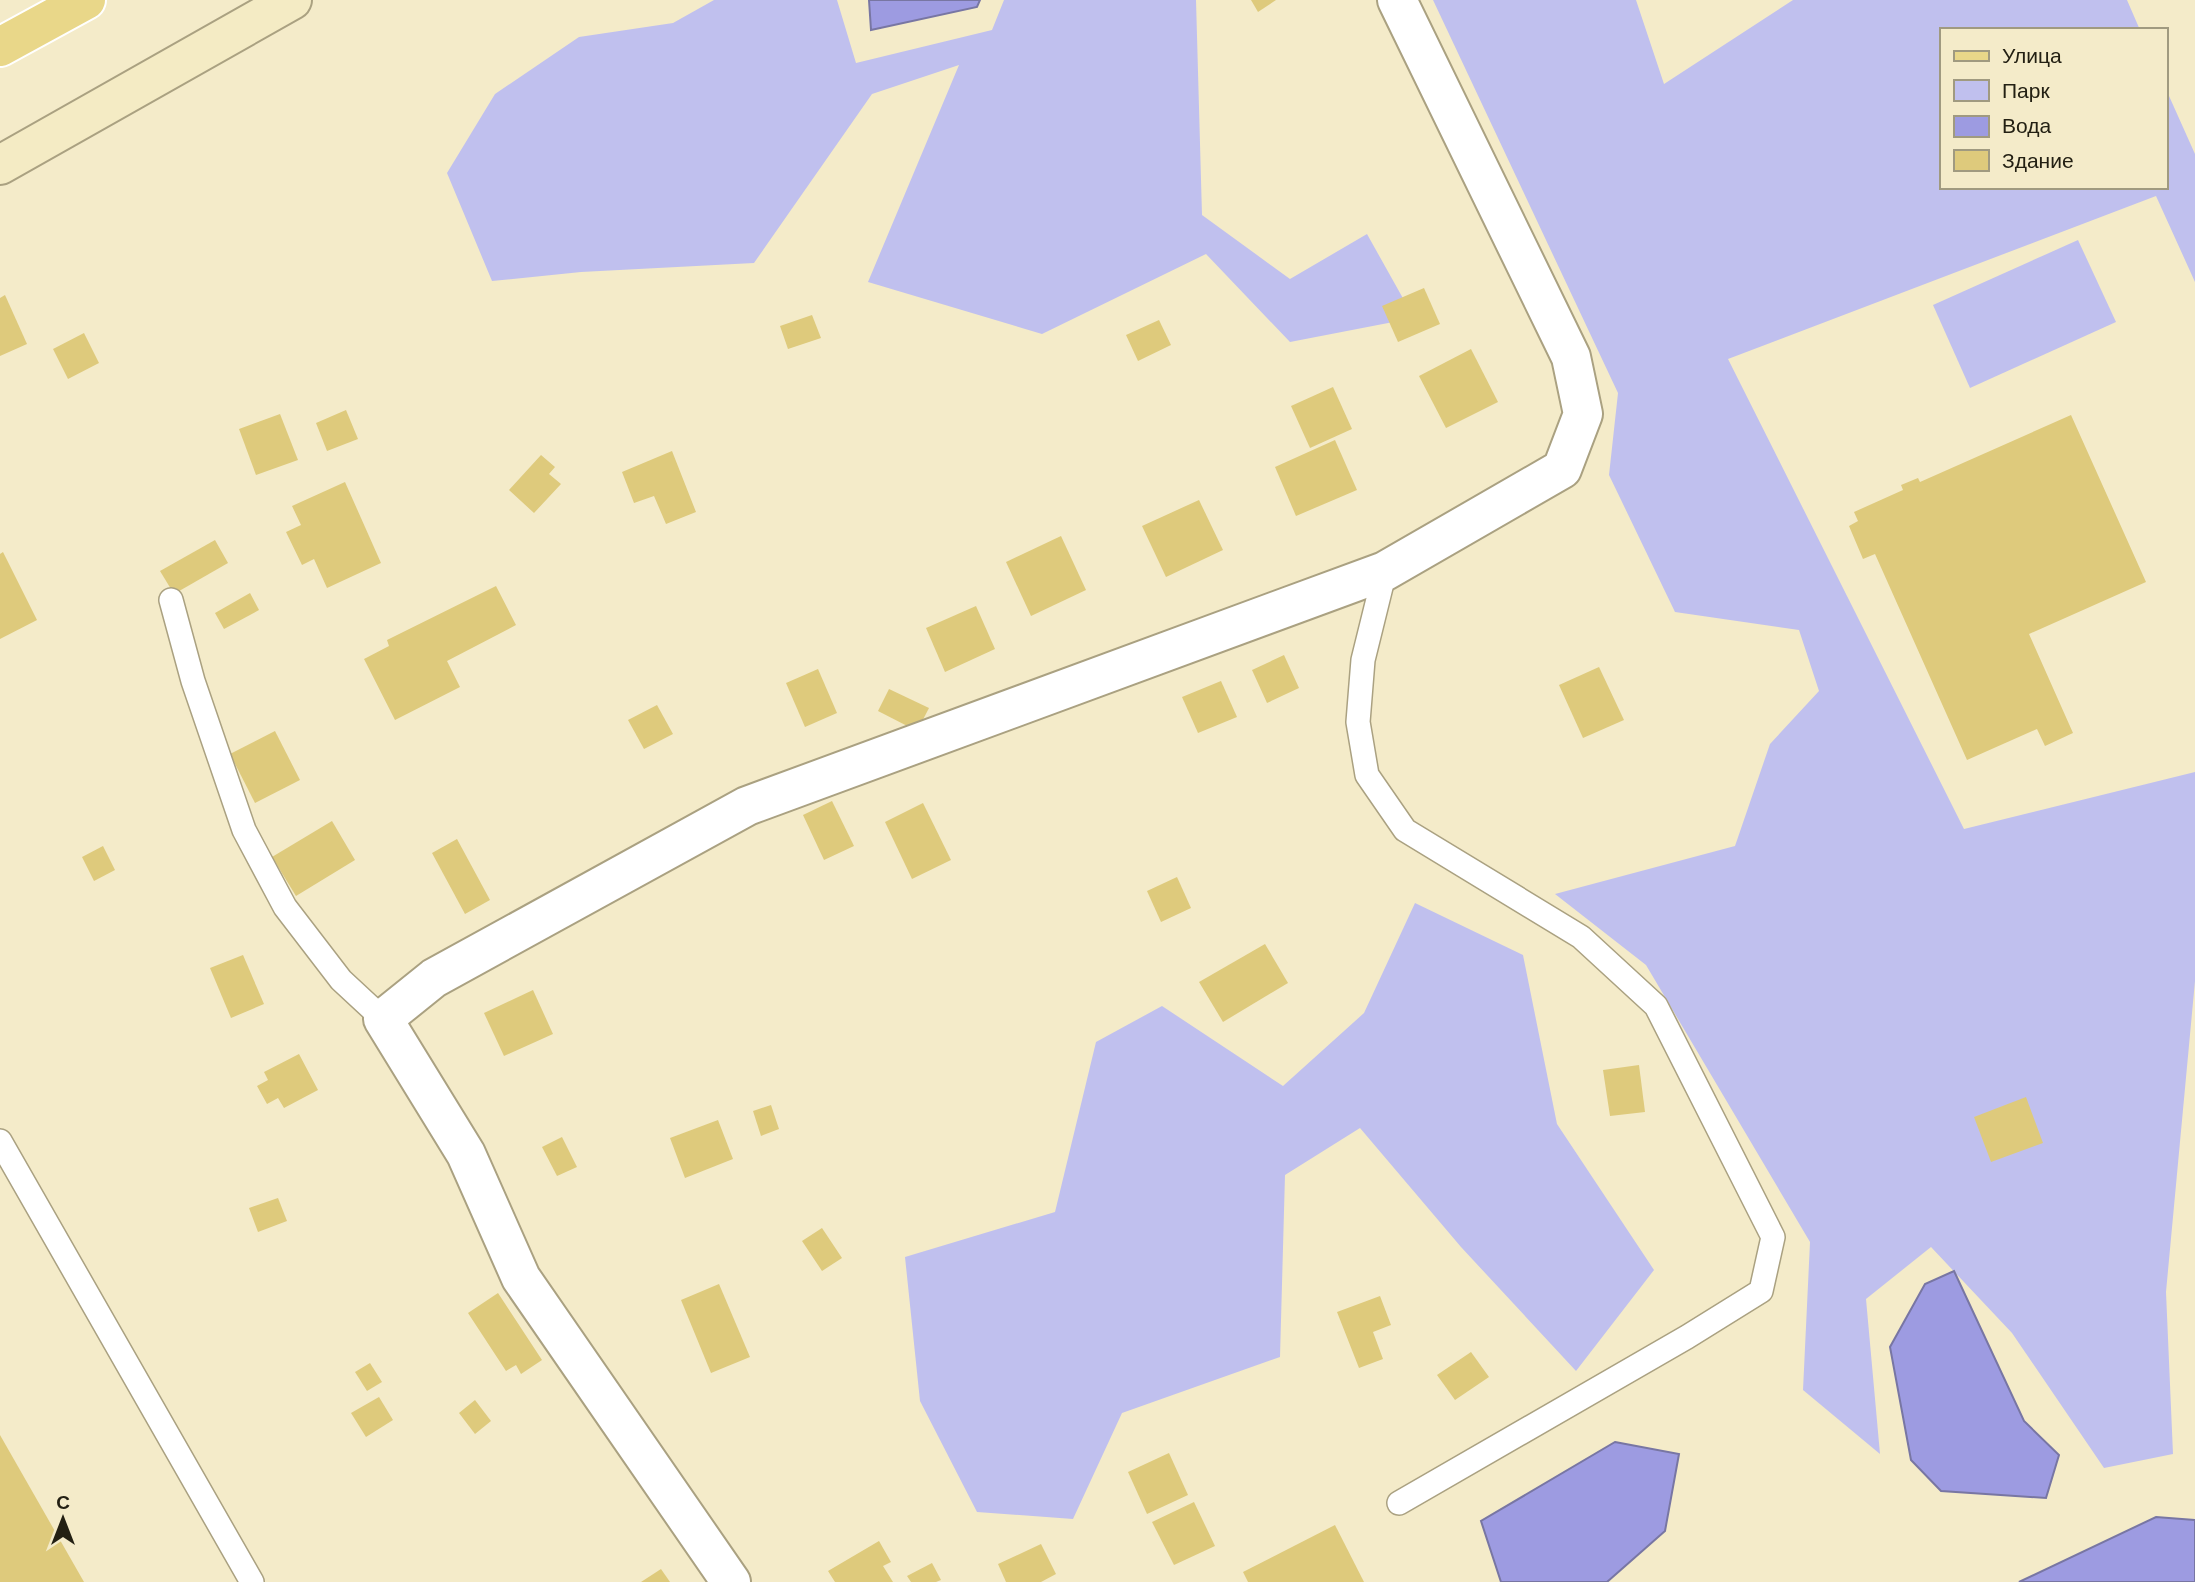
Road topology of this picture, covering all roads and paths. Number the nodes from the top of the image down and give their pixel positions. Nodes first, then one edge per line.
1 (86, 0) edge
2 (292, 0) edge
3 (1397, 0) edge
4 (0, 47) edge
5 (0, 165) edge
6 (1385, 571) junction
7 (171, 600) dead end
8 (383, 1019) junction
9 (0, 1141) edge
10 (1399, 1503) dead end
11 (252, 1582) edge
12 (731, 1582) edge

1 - 4 main road
2 - 5 main road
3 - 6 street
6 - 8 street
6 - 10 lane
7 - 8 lane
8 - 12 street
9 - 11 lane

